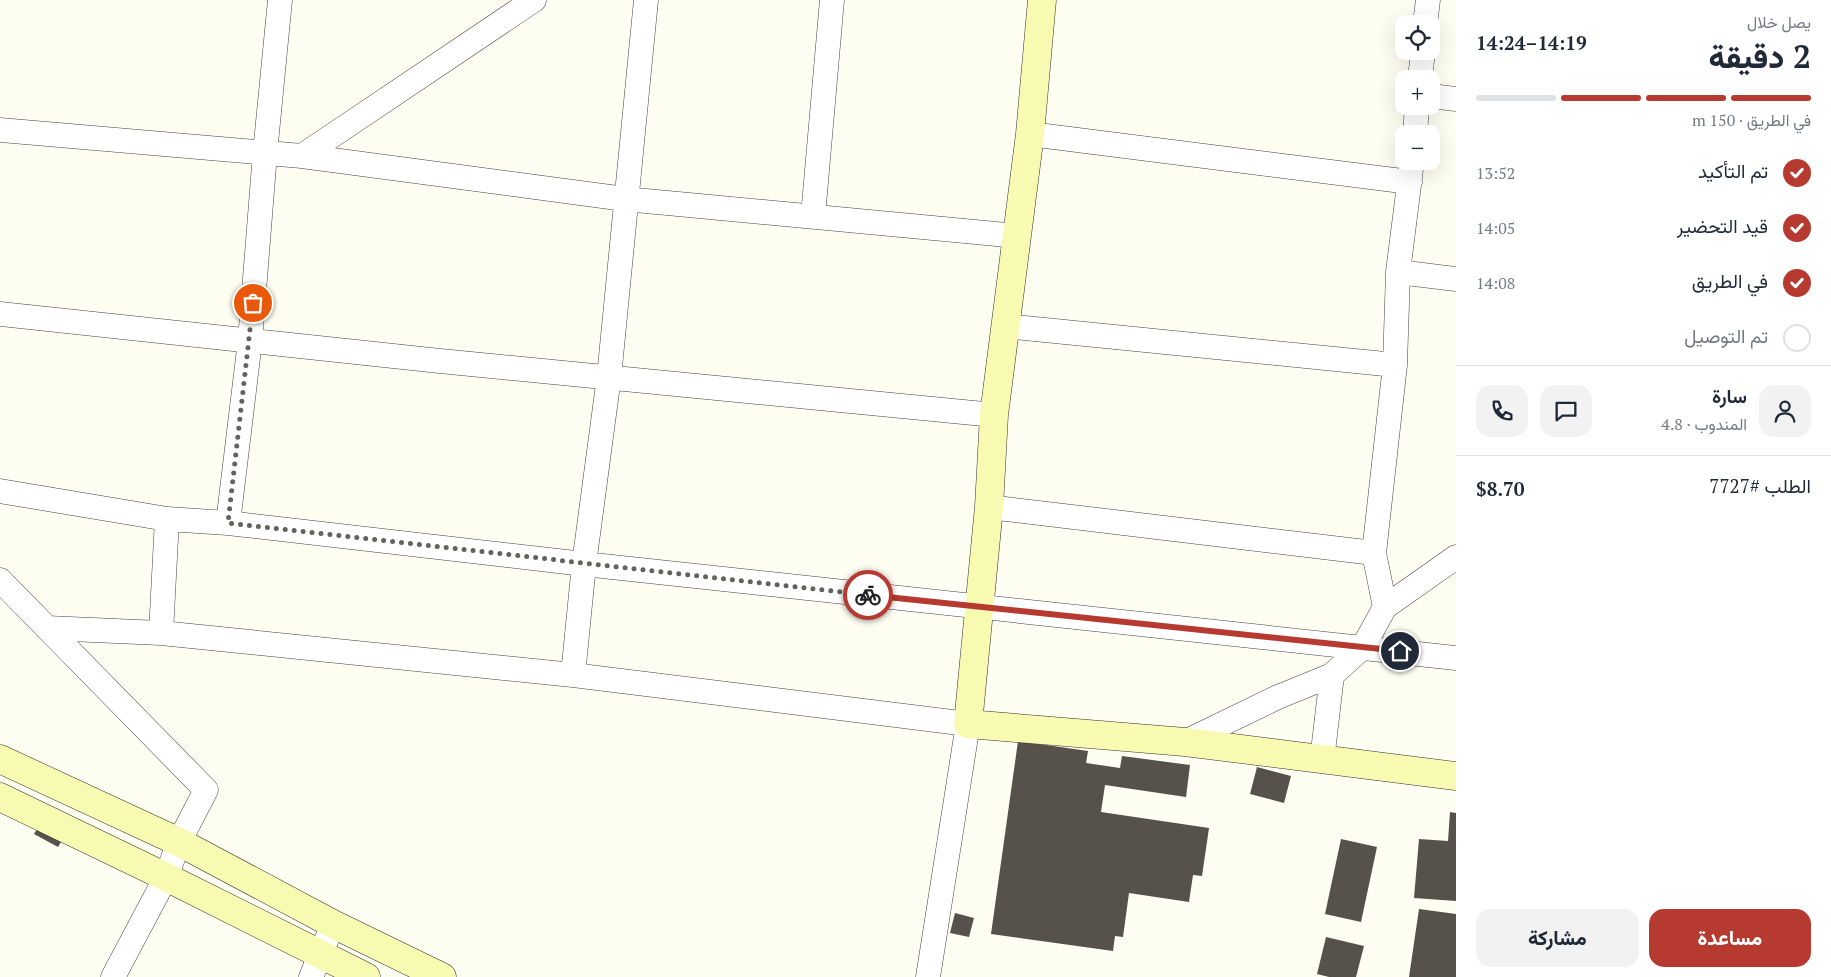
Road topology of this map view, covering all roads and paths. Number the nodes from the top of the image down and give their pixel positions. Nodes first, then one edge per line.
1 (280, 0) edge
2 (533, 0) edge
3 (646, 0) edge
4 (832, 0) edge
5 (1042, 0) edge
6 (1440, 97) edge
7 (1456, 99) edge
8 (0, 130) edge
9 (1030, 134) junction
10 (265, 154) junction
11 (302, 156) junction
12 (1411, 172) edge
13 (625, 199) junction
14 (813, 216) junction
15 (1018, 236) junction
16 (1398, 272) junction
17 (1456, 279) edge
18 (0, 314) edge
19 (1005, 326) junction
20 (250, 341) junction
21 (1395, 366) junction
22 (608, 377) junction
23 (994, 414) junction
24 (0, 491) edge
25 (989, 507) junction
26 (167, 518) junction
27 (228, 523) junction
28 (1374, 553) junction
29 (1456, 557) edge
30 (584, 564) junction
31 (0, 580) edge
32 (978, 607) junction
33 (1385, 607) junction
34 (47, 628) junction
35 (161, 633) junction
36 (1363, 647) junction
37 (1456, 658) edge
38 (1332, 674) junction
39 (573, 675) junction
40 (968, 724) junction
41 (1185, 742) junction
42 (0, 759) edge
43 (1322, 760) junction
44 (1456, 776) edge
45 (0, 797) edge
46 (179, 842) junction
47 (166, 877) junction
48 (333, 924) junction
49 (316, 966) edge
50 (113, 977) edge
51 (366, 977) edge
52 (442, 977) edge
53 (928, 977) edge

1 - 10 street
2 - 11 street
3 - 13 street
4 - 14 street
5 - 9 street
6 - 7 street
8 - 10 street
9 - 12 street
9 - 15 street
10 - 11 street
10 - 20 street
11 - 13 street
12 - 16 street
13 - 14 street
13 - 22 street
14 - 15 street
15 - 19 street
16 - 17 street
16 - 21 street
18 - 20 street
19 - 21 street
19 - 23 street
20 - 22 street
20 - 27 street
21 - 28 street
22 - 23 street
22 - 30 street
23 - 25 street
24 - 26 street
25 - 28 street
25 - 32 street
26 - 27 street
26 - 35 street
27 - 30 street
28 - 33 street
29 - 33 street
30 - 32 street
30 - 39 street
31 - 34 street
32 - 36 street
32 - 40 street
33 - 36 street
34 - 35 street
34 - 46 street
35 - 39 street
36 - 37 street
36 - 38 street
38 - 41 street
38 - 43 street
39 - 40 street
40 - 41 street
40 - 53 street
41 - 43 street
42 - 46 street
43 - 44 street
45 - 47 street
46 - 47 street
46 - 48 street
47 - 49 street
47 - 50 street
48 - 49 street
48 - 52 street
49 - 51 street

